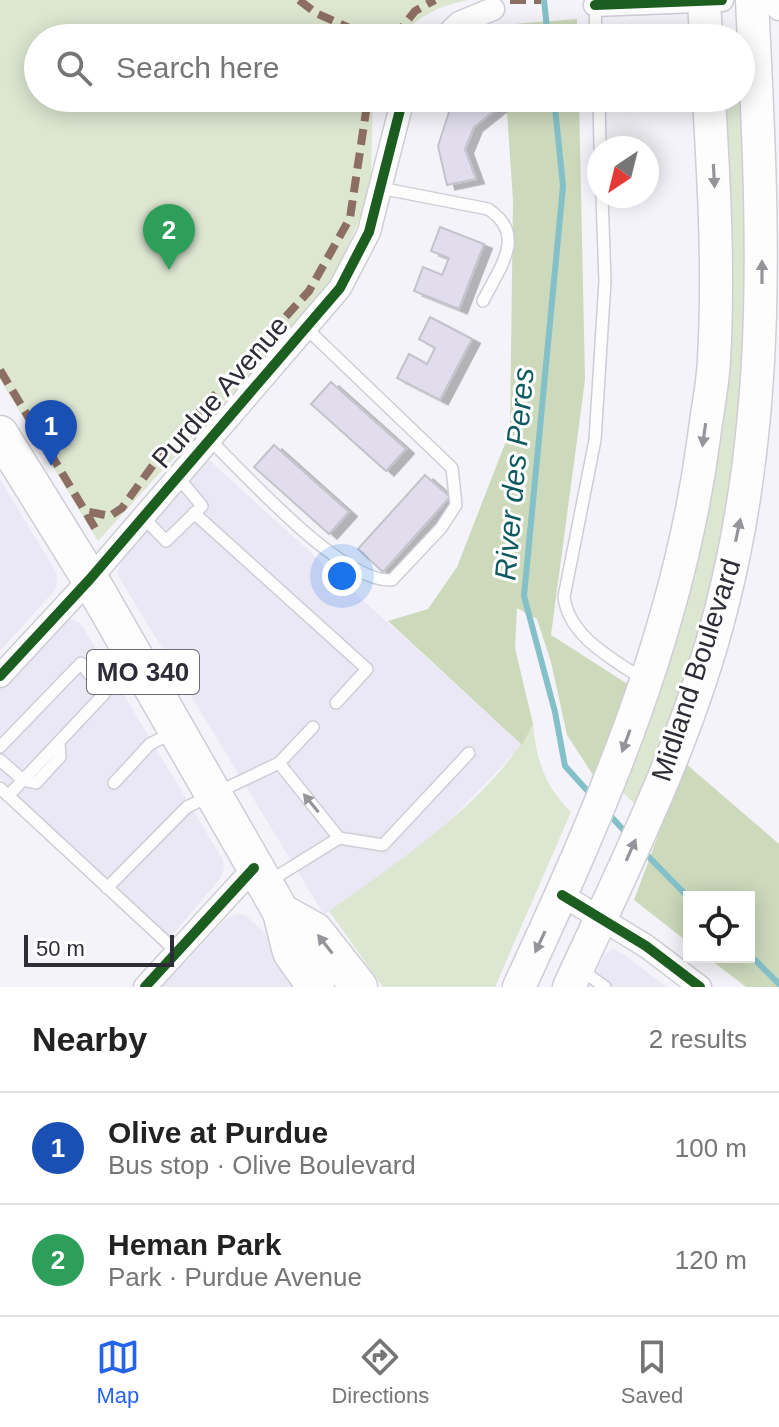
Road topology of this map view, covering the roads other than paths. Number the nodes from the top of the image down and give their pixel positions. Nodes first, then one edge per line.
1 (704, 0) edge
2 (722, 0) edge
3 (752, 0) edge
4 (769, 0) edge
5 (595, 5) joint
6 (493, 9) dead end
7 (779, 9) edge
8 (458, 24) edge
9 (596, 24) edge
10 (705, 24) edge
11 (753, 24) edge
12 (755, 67) edge
13 (399, 112) edge
14 (599, 112) edge
15 (710, 112) edge
16 (600, 136) edge
17 (380, 188) junction
18 (602, 208) edge
19 (483, 301) dead end
20 (307, 329) junction
21 (0, 434) edge
22 (210, 440) junction
23 (178, 477) junction
24 (194, 513) junction
25 (143, 517) junction
26 (90, 579) junction
27 (138, 663) junction
28 (2, 671) edge
29 (647, 683) junction
30 (100, 688) junction
31 (336, 703) dead end
32 (313, 727) dead end
33 (176, 731) junction
34 (0, 747) edge
35 (469, 753) dead end
36 (0, 760) edge
37 (279, 763) junction
38 (23, 780) junction
39 (114, 783) dead end
40 (4, 792) edge
41 (214, 797) junction
42 (339, 838) junction
43 (107, 888) junction
44 (266, 888) junction
45 (562, 895) junction
46 (601, 918) junction
47 (177, 952) junction
48 (574, 977) edge
49 (145, 987) edge
50 (316, 987) edge
51 (359, 987) edge
52 (519, 987) edge
53 (605, 987) edge
54 (700, 987) edge

1 - 2 street
1 - 5 street
1 - 10 main road
11 -> 3 main road, Midland Boulevard
4 - 7 street
5 - 9 lane
6 - 8 street
46 -> 12 main road, Midland Boulevard
13 - 17 street, Purdue Avenue
14 - 16 lane
15 -> 29 main road, Midland Boulevard
17 - 19 lane
17 - 20 street, Purdue Avenue
18 - 29 lane
20 - 22 street, Purdue Avenue
20 - 22 lane
21 - 26 main road, MO 340
22 - 23 street, Purdue Avenue
23 - 24 lane
23 - 25 street, Purdue Avenue
24 - 25 lane
24 - 31 lane
25 - 26 street, Purdue Avenue
26 - 27 main road, MO 340
26 - 28 street, Purdue Avenue
27 - 30 lane
27 - 33 main road, MO 340
29 -> 45 main road, Midland Boulevard
30 - 34 lane
30 - 38 lane
32 - 37 lane
33 - 39 lane
33 - 41 main road, MO 340
35 - 42 lane
36 - 38 lane
37 - 41 lane
42 -> 37 lane
38 - 40 lane
40 - 43 lane
41 - 43 lane
41 - 44 main road, MO 340
42 - 44 lane
43 - 47 lane
44 - 47 street
44 - 50 main road, MO 340
51 -> 44 main road
45 - 46 street
45 -> 52 main road, Midland Boulevard
46 - 48 main road, Midland Boulevard
46 - 54 street
47 - 49 street
48 - 53 lane

